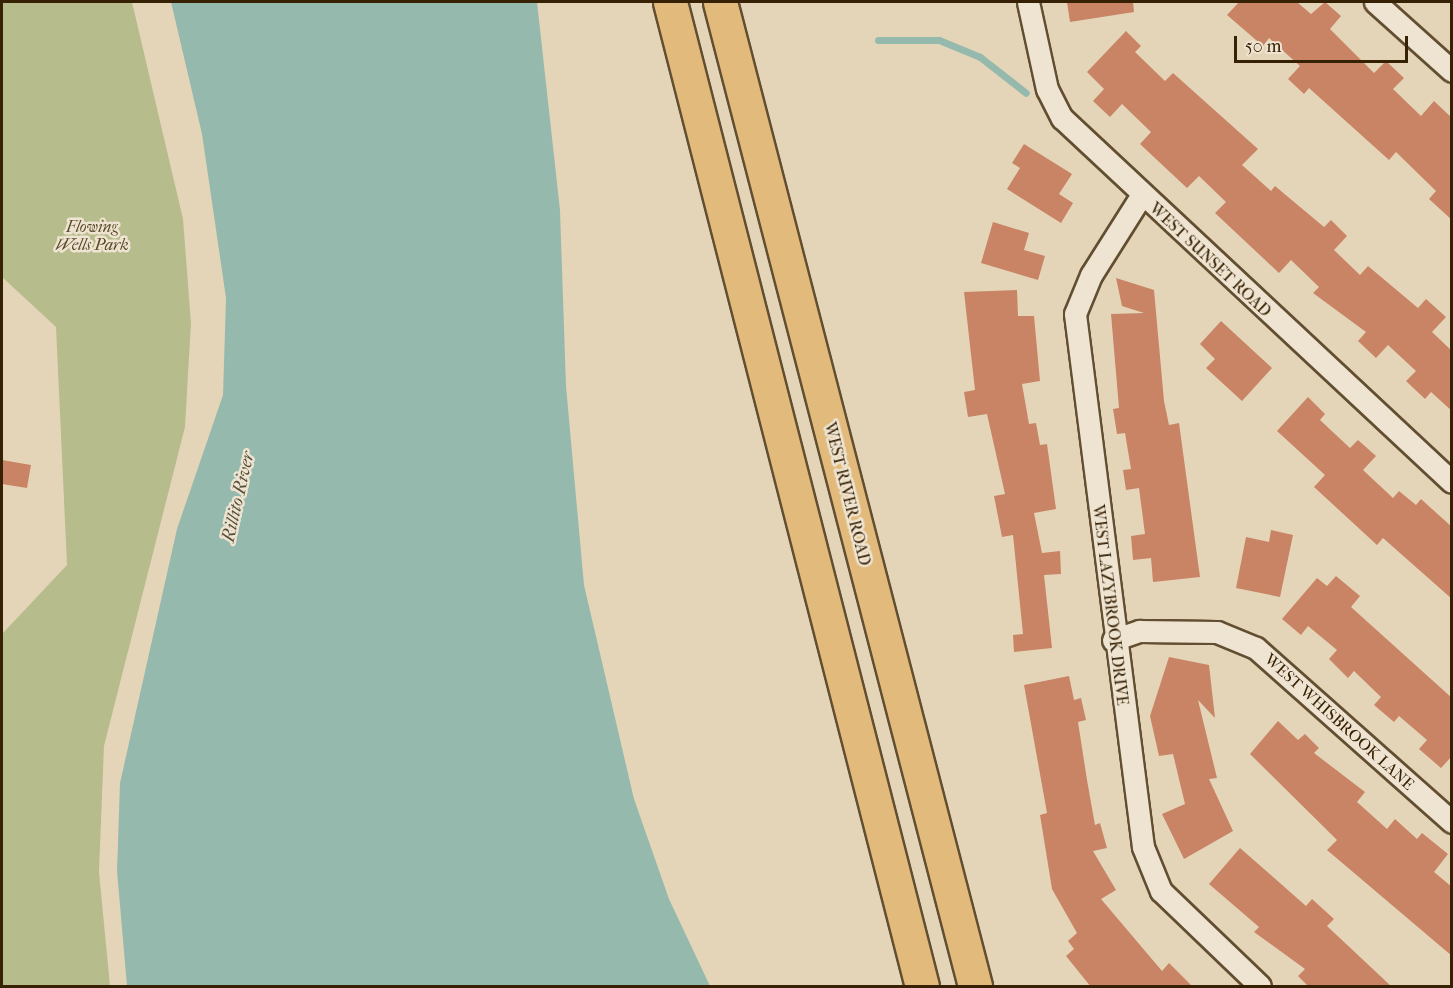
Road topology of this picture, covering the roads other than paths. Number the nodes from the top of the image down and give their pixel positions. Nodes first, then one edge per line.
1 (670, 2) edge
2 (720, 2) edge
3 (1028, 2) edge
4 (1375, 2) edge
5 (1452, 71) edge
6 (1140, 196) junction
7 (818, 378) junction
8 (769, 387) junction
9 (1452, 482) edge
10 (1113, 640) junction
11 (1452, 822) edge
12 (922, 987) edge
13 (975, 987) edge
14 (1260, 987) edge

1 - 8 main road
2 - 7 main road, WEST RIVER ROAD
3 - 6 street, WEST SUNSET ROAD
4 - 5 street
6 - 9 street, WEST SUNSET ROAD
6 - 10 street, WEST LAZYBROOK DRIVE
7 - 8 main road
7 - 13 main road, WEST RIVER ROAD
8 - 12 main road
10 - 11 street, WEST WHISBROOK LANE
10 - 14 street, WEST LAZYBROOK DRIVE

